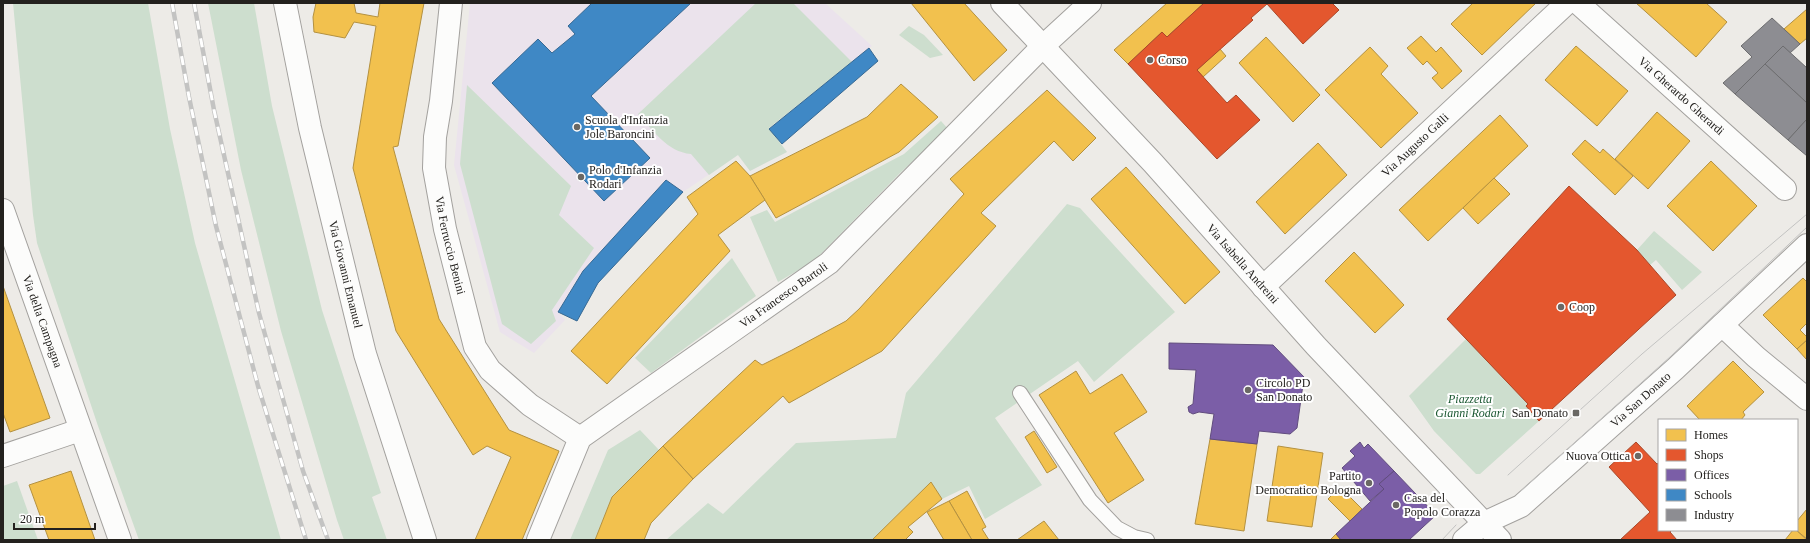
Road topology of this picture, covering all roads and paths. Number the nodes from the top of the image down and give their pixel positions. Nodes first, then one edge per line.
1 (285, 3) edge
2 (451, 3) edge
3 (1002, 3) edge
4 (1090, 3) edge
5 (1567, 3) edge
6 (1578, 3) edge
7 (1042, 47) junction
8 (1785, 189) dead end
9 (3, 212) edge
10 (1807, 245) edge
11 (1263, 288) junction
12 (1722, 325) junction
13 (1020, 393) dead end
14 (1807, 399) edge
15 (80, 430) junction
16 (580, 438) junction
17 (3, 456) edge
18 (1484, 523) junction
19 (120, 540) edge
20 (425, 540) edge
21 (538, 540) edge
22 (1147, 540) edge
23 (1464, 540) edge
24 (1500, 540) edge

1 - 20 street, Via Giovanni Emanuel
2 - 16 street, Via Ferruccio Benini
3 - 7 street, Via Isabella Andreini
4 - 7 street, Via Francesco Bartoli
5 - 11 street, Via Augusto Galli
6 - 8 street, Via Gherardo Gherardi
7 - 11 street, Via Isabella Andreini
7 - 16 street, Via Francesco Bartoli
9 - 15 street, Via della Campagna
10 - 12 street, Via San Donato
11 - 18 street, Via Isabella Andreini
12 - 14 street
12 - 18 street, Via San Donato
13 - 22 lane
15 - 17 street
15 - 19 street, Via della Campagna
16 - 21 street
18 - 23 street, Via San Donato
18 - 24 street, Via Isabella Andreini

